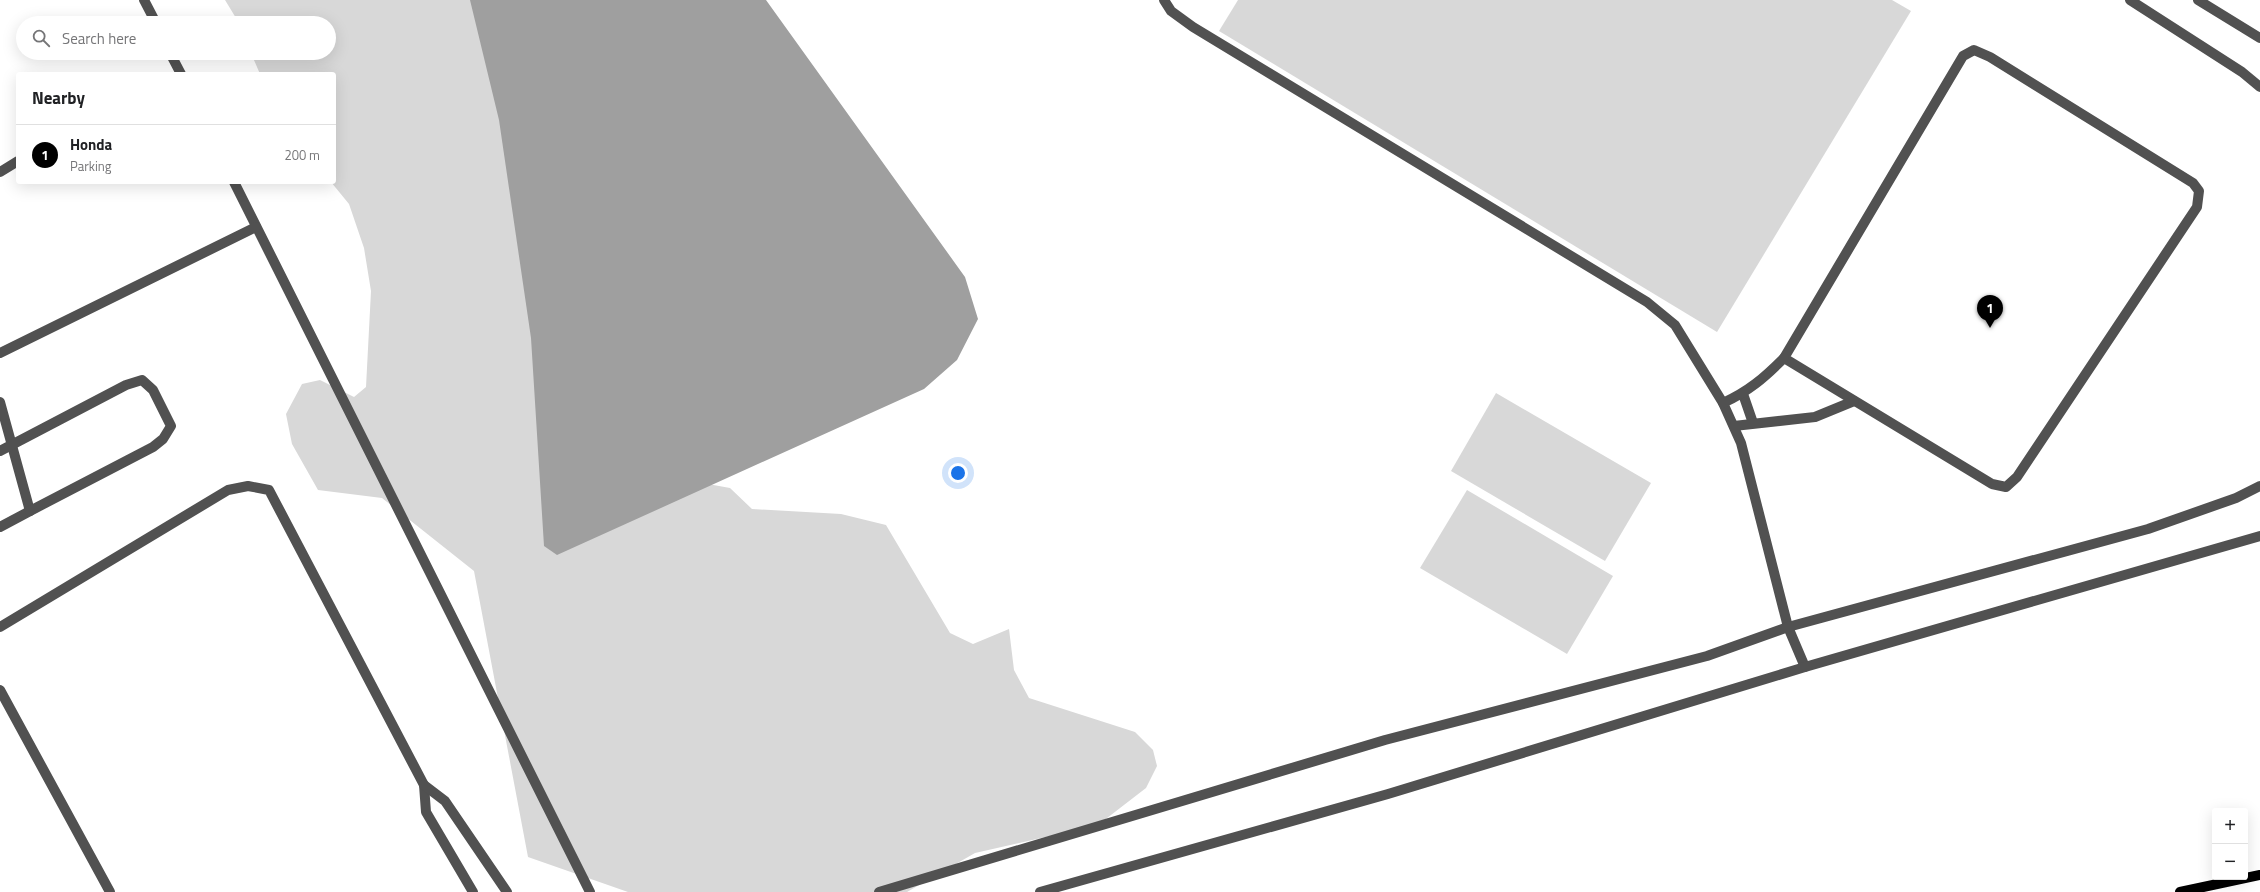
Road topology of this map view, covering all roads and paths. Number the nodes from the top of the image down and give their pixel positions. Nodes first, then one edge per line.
1 (144, 0) edge
2 (1164, 0) edge
3 (2130, 0) edge
4 (2198, 0) edge
5 (152, 16) edge
6 (2260, 38) edge
7 (172, 60) edge
8 (176, 72) edge
9 (2260, 87) edge
10 (16, 163) edge
11 (0, 172) edge
12 (235, 184) edge
13 (256, 227) junction
14 (0, 353) edge
15 (1784, 358) junction
16 (1743, 394) junction
17 (1854, 401) junction
18 (0, 402) edge
19 (1723, 403) junction
20 (1753, 423) junction
21 (1734, 426) junction
22 (12, 446) junction
23 (0, 451) edge
24 (2260, 486) edge
25 (30, 511) junction
26 (0, 527) edge
27 (2260, 536) edge
28 (0, 627) edge
29 (1788, 627) junction
30 (1805, 667) junction
31 (0, 690) edge
32 (424, 784) junction
33 (2260, 875) edge
34 (110, 892) edge
35 (473, 892) edge
36 (507, 892) edge
37 (590, 892) edge
38 (879, 892) edge
39 (1040, 892) edge
40 (2180, 892) edge

1 - 5 lane
2 - 19 lane
3 - 9 lane
4 - 6 lane
7 - 8 lane
10 - 11 lane
12 - 13 lane
13 - 14 lane
13 - 37 lane
15 - 16 lane
15 - 17 lane
15 - 17 lane
16 - 19 lane
16 - 20 lane
17 - 20 lane
18 - 22 lane
19 - 21 lane
20 - 21 lane
21 - 29 lane
22 - 23 lane
22 - 25 lane
22 - 25 lane
24 - 29 lane
25 - 26 lane
27 - 30 lane
28 - 32 lane
29 - 30 lane
29 - 38 lane
30 - 39 lane
31 - 34 lane
32 - 35 lane
32 - 36 lane
33 - 40 main road

